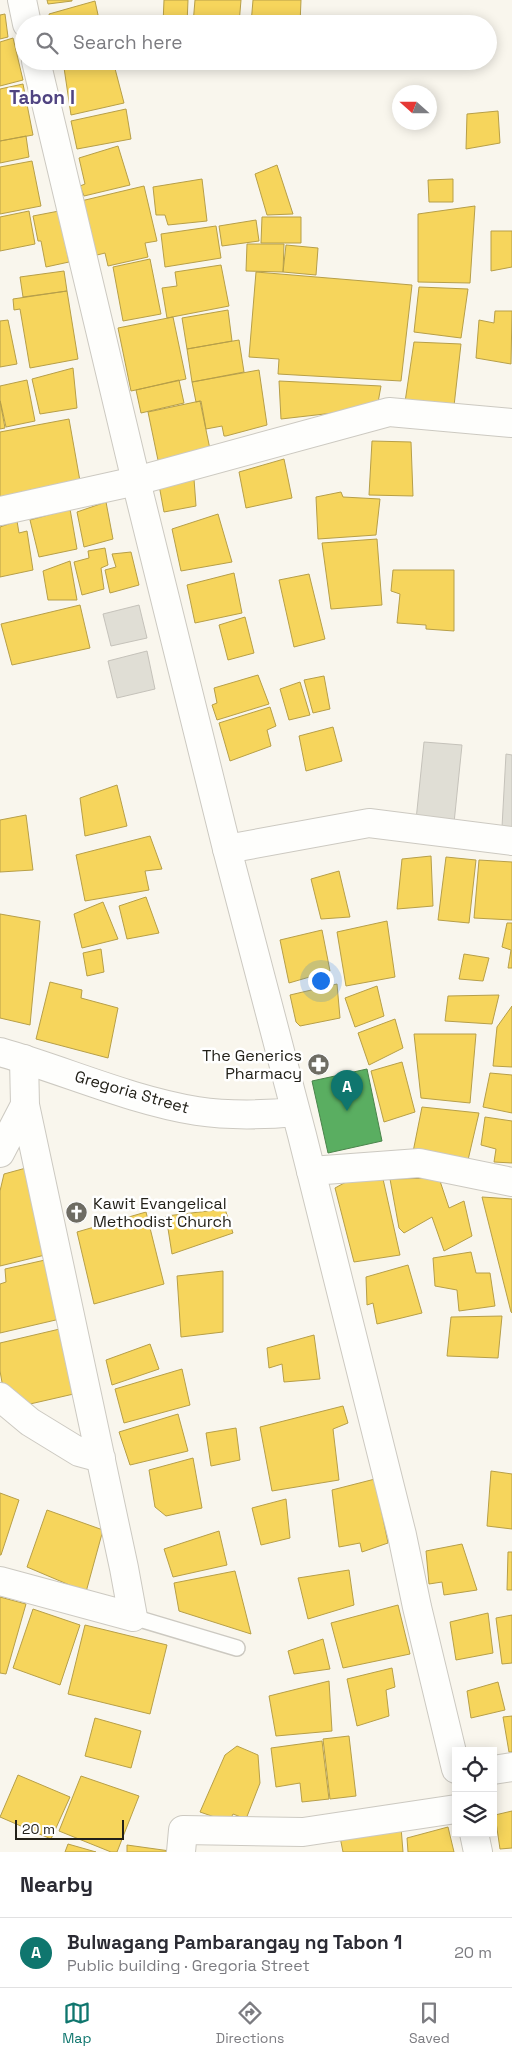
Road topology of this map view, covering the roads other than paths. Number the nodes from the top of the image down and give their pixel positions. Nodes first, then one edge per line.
1 (22, 0) edge
2 (25, 15) edge
3 (38, 70) edge
4 (512, 423) edge
5 (136, 481) junction
6 (0, 511) edge
7 (512, 841) edge
8 (228, 849) junction
9 (12, 1056) edge
10 (24, 1105) junction
11 (296, 1112) junction
12 (0, 1153) edge
13 (311, 1171) junction
14 (512, 1182) edge
15 (0, 1397) edge
16 (101, 1458) junction
17 (0, 1581) edge
18 (133, 1617) junction
19 (237, 1648) dead end
20 (452, 1752) edge
21 (512, 1767) edge
22 (497, 1769) edge
23 (452, 1810) edge
24 (475, 1837) edge
25 (181, 1852) edge
26 (478, 1852) edge

1 - 2 street
3 - 5 street
4 - 5 street
5 - 6 street
5 - 8 street
7 - 8 street
8 - 11 street
9 - 10 street
9 - 11 street, Gregoria Street
10 - 12 street
10 - 16 street
11 - 13 street
13 - 14 street
13 - 20 street
15 - 16 street
16 - 18 street
17 - 18 street
18 - 19 lane
21 - 22 street
23 - 25 street
24 - 26 street

